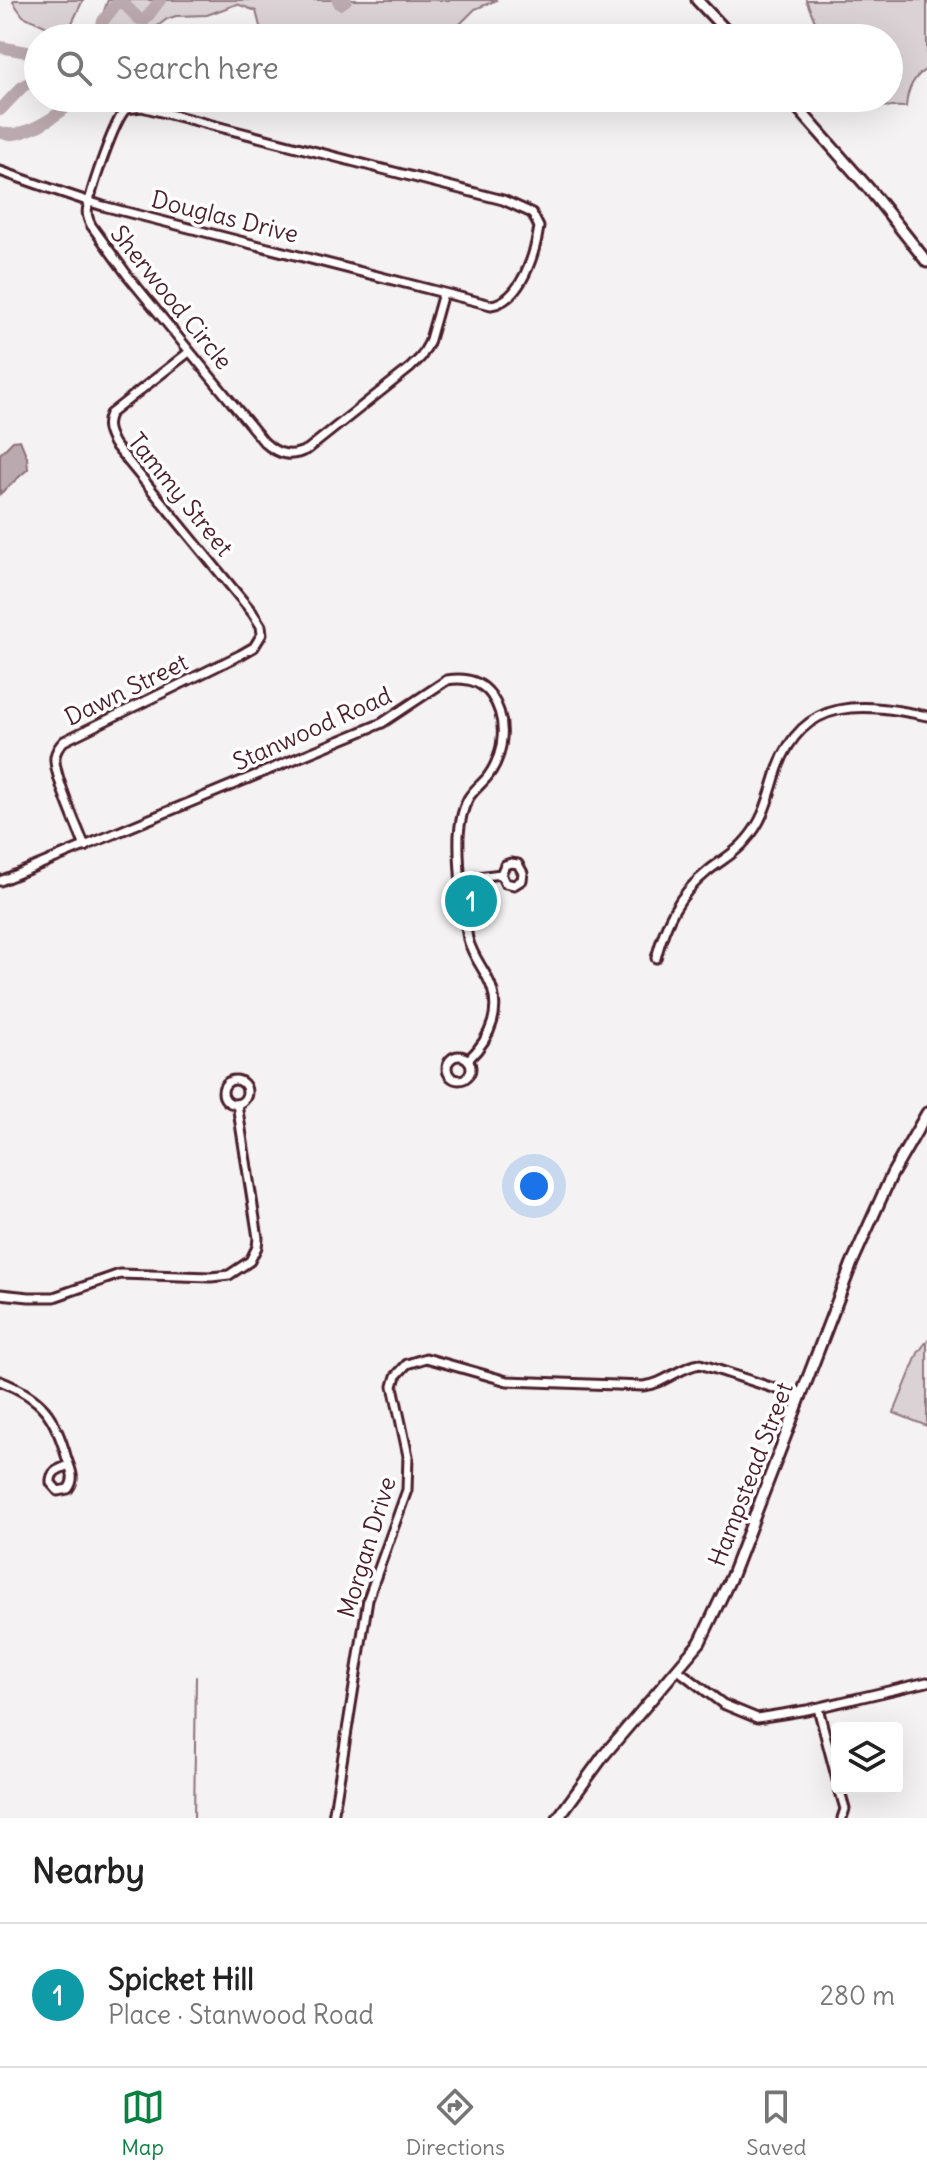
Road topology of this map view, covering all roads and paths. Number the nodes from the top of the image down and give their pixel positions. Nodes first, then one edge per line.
1 (697, 0) edge
2 (720, 24) edge
3 (124, 112) edge
4 (158, 112) edge
5 (801, 112) edge
6 (0, 171) edge
7 (89, 201) junction
8 (927, 262) edge
9 (443, 293) junction
10 (189, 352) junction
11 (261, 639) joint
12 (927, 716) edge
13 (85, 847) junction
14 (501, 874) dead end
15 (462, 879) junction
16 (0, 881) edge
17 (656, 958) dead end
18 (468, 1060) dead end
19 (237, 1104) dead end
20 (927, 1113) edge
21 (0, 1294) edge
22 (0, 1381) edge
23 (801, 1397) junction
24 (69, 1465) dead end
25 (678, 1670) junction
26 (927, 1682) edge
27 (818, 1708) junction
28 (831, 1757) edge
29 (841, 1794) edge
30 (333, 1818) edge
31 (558, 1818) edge
32 (842, 1818) edge

1 - 2 main road
3 - 7 street
4 - 9 street
5 - 8 main road
6 - 7 street, Douglas Drive
7 - 9 street, Douglas Drive
7 - 10 street, Sherwood Circle
9 - 10 street, Sherwood Circle
10 - 11 street, Tammy Street
11 - 13 street, Dawn Street
12 - 17 street
13 - 15 street, Stanwood Road
13 - 16 street, Stanwood Road
14 - 15 street
15 - 18 street, Stanwood Road
19 - 21 street
20 - 23 main road, Hampstead Street
22 - 24 street
23 - 25 main road, Hampstead Street
23 - 30 street, Morgan Drive
25 - 27 street
25 - 31 main road, Hampstead Street
26 - 27 street
27 - 28 street
29 - 32 street

